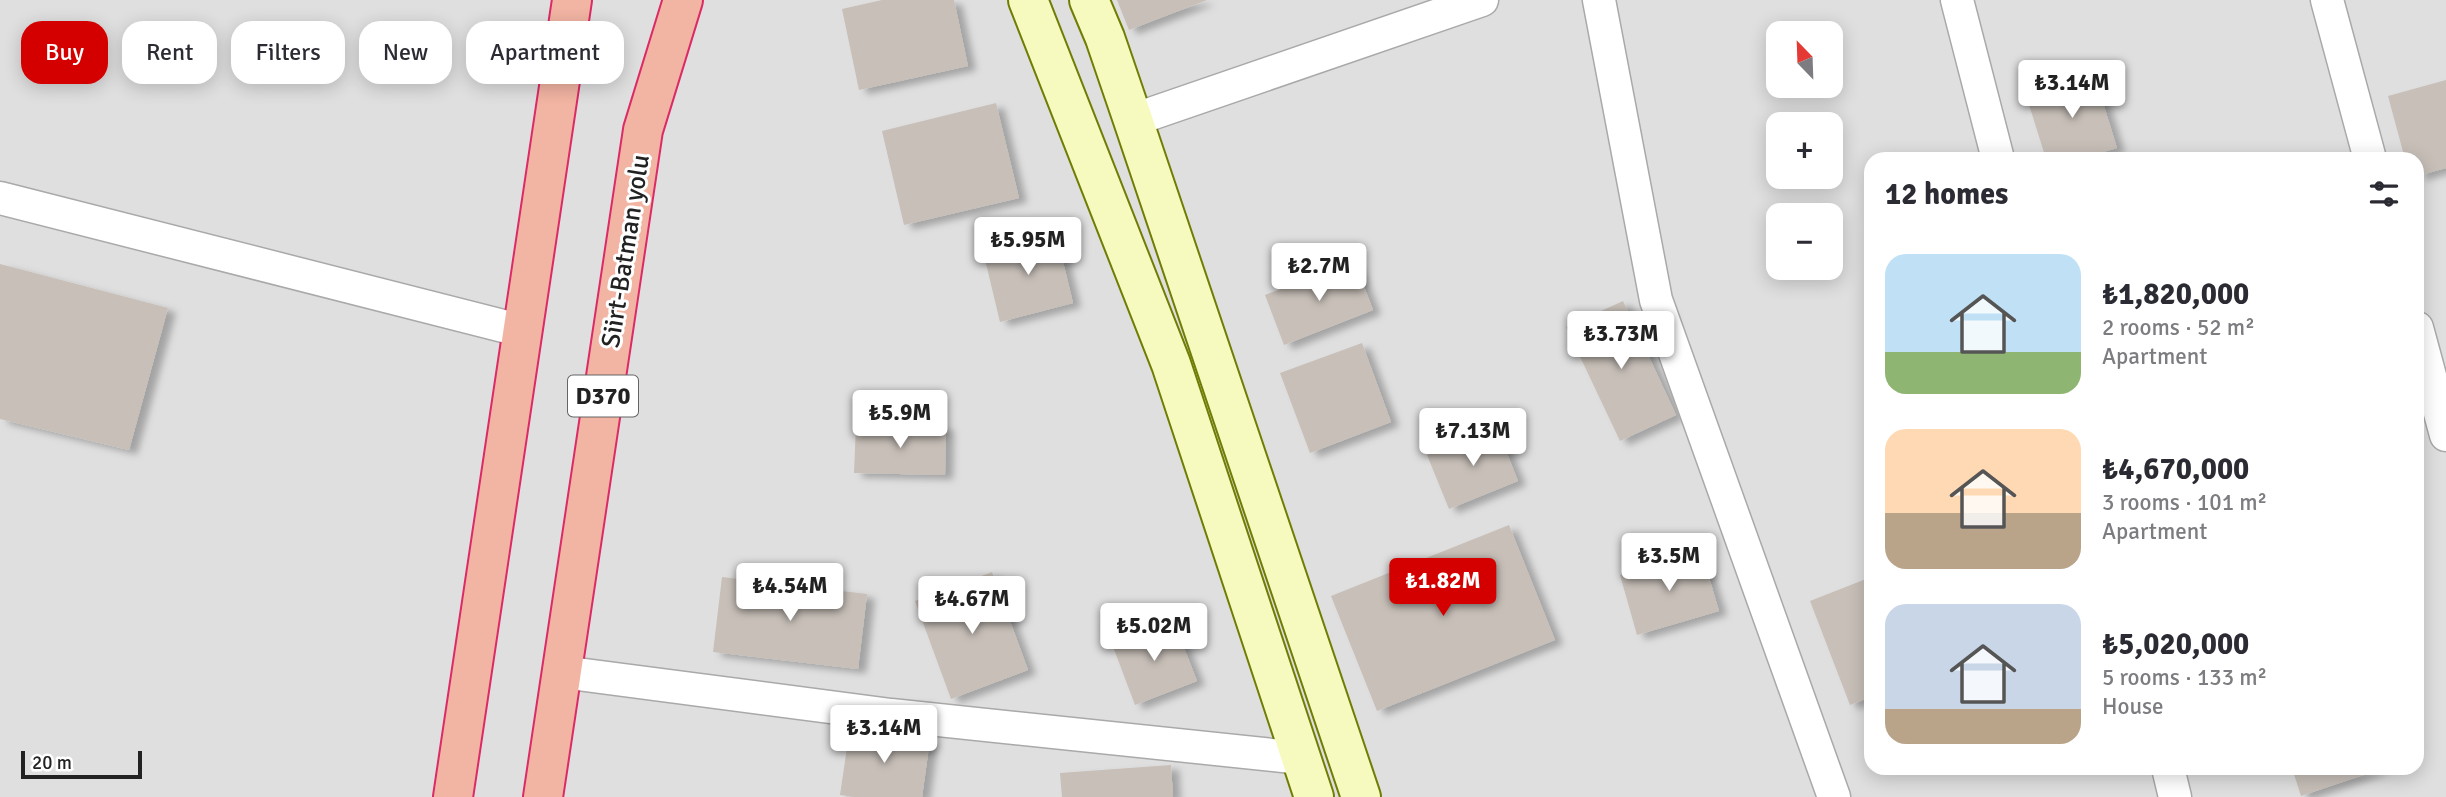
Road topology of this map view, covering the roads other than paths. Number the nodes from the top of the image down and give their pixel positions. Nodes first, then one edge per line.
1 (572, 0) edge
2 (683, 0) edge
3 (1028, 0) edge
4 (1089, 0) edge
5 (1482, 0) edge
6 (1599, 0) edge
7 (1957, 0) edge
8 (2327, 0) edge
9 (1133, 120) junction
10 (1996, 152) edge
11 (2369, 152) edge
12 (0, 198) edge
13 (523, 331) junction
14 (2424, 354) edge
15 (2446, 435) edge
16 (562, 672) junction
17 (1301, 758) junction
18 (2170, 775) edge
19 (453, 797) edge
20 (543, 797) edge
21 (1314, 797) edge
22 (1361, 797) edge
23 (1834, 797) edge
24 (2175, 797) edge

1 - 13 highway
2 - 16 highway, Siirt-Batman yolu / D370
3 - 17 main road
4 - 9 main road
5 - 9 street
6 - 23 street
7 - 10 street
8 - 11 street
9 - 22 main road
12 - 13 street
13 - 19 highway
14 - 15 street
16 - 17 street
16 - 20 highway, Siirt-Batman yolu / D370
17 - 21 main road
18 - 24 street

